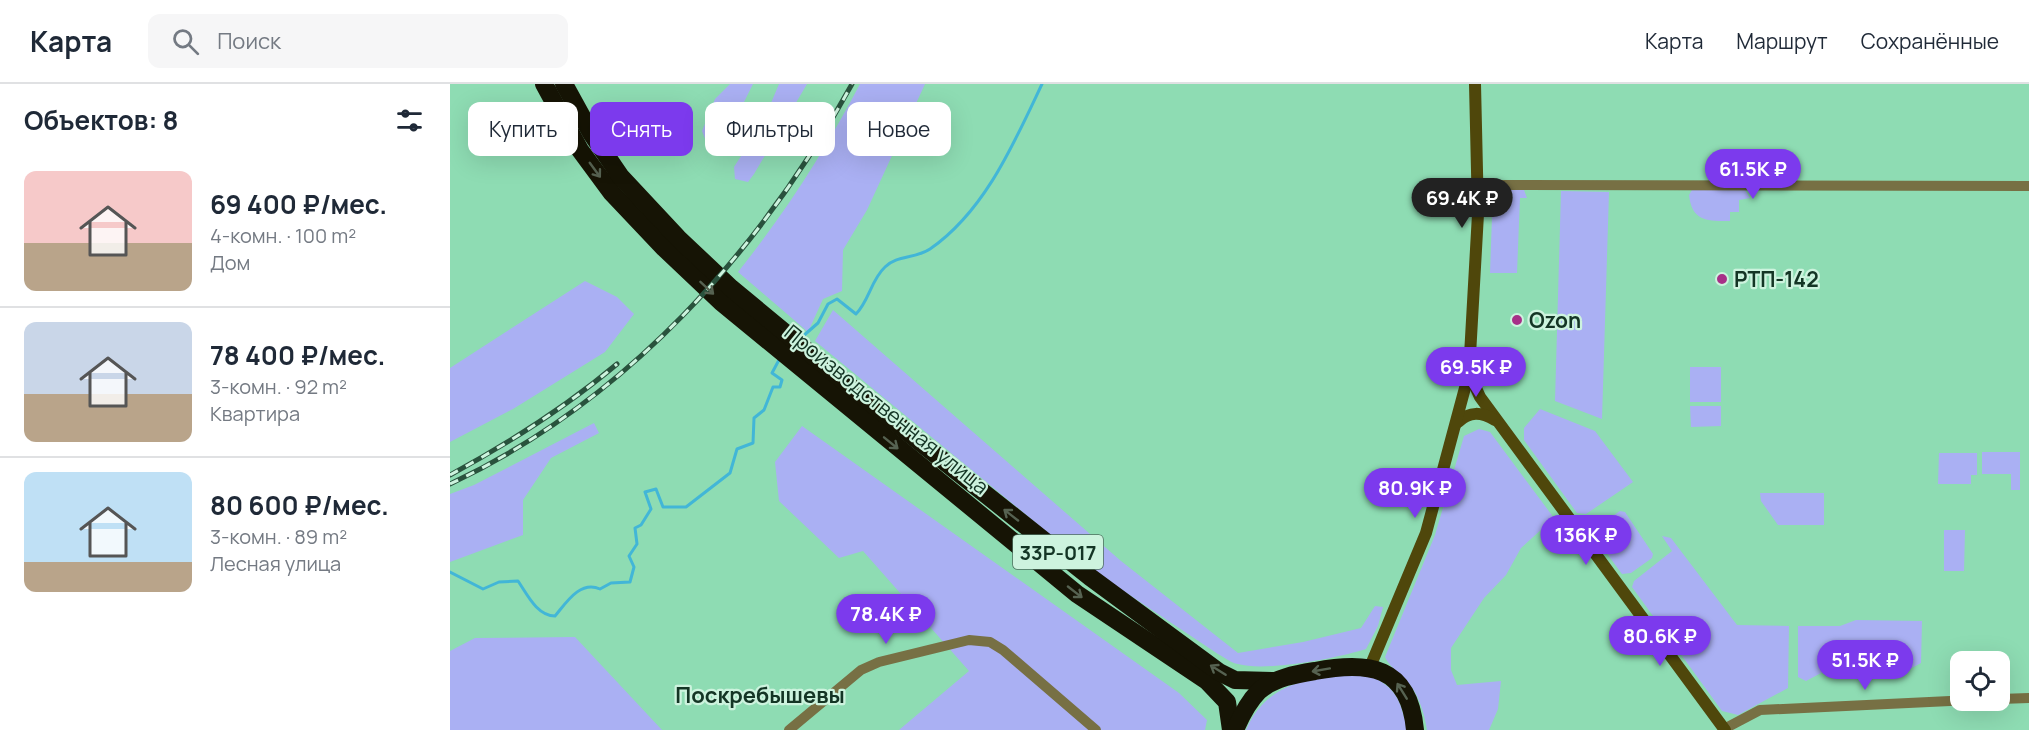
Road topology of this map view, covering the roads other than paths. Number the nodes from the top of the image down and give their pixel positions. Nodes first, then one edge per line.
1 (544, 84) edge
2 (564, 84) edge
3 (1475, 84) edge
4 (1478, 185) junction
5 (2029, 186) edge
6 (671, 243) junction
7 (1469, 373) junction
8 (852, 399) junction
9 (1458, 422) junction
10 (1498, 423) junction
11 (1370, 667) junction
12 (1273, 681) junction
13 (2029, 698) edge
14 (2010, 699) edge
15 (1950, 701) edge
16 (1725, 729) edge
17 (789, 730) edge
18 (1096, 730) edge
19 (1233, 730) edge
20 (1415, 730) edge

1 -> 6 highway, Производственная улица / 33Р-017
2 - 6 highway, Производственная улица / 33Р-017
3 - 4 main road
4 - 5 street
4 - 7 main road
6 - 8 highway, Производственная улица / 33Р-017
7 - 9 main road
7 - 10 main road
12 -> 8 highway, Производственная улица / 33Р-017
8 -> 19 highway, Производственная улица / 33Р-017
9 - 10 main road
9 - 11 main road
10 - 16 main road
11 -> 12 highway, 33Р-017
20 -> 11 highway, 33Р-017
12 - 19 highway, 33Р-017
13 - 14 street
15 - 16 street
17 - 18 street

